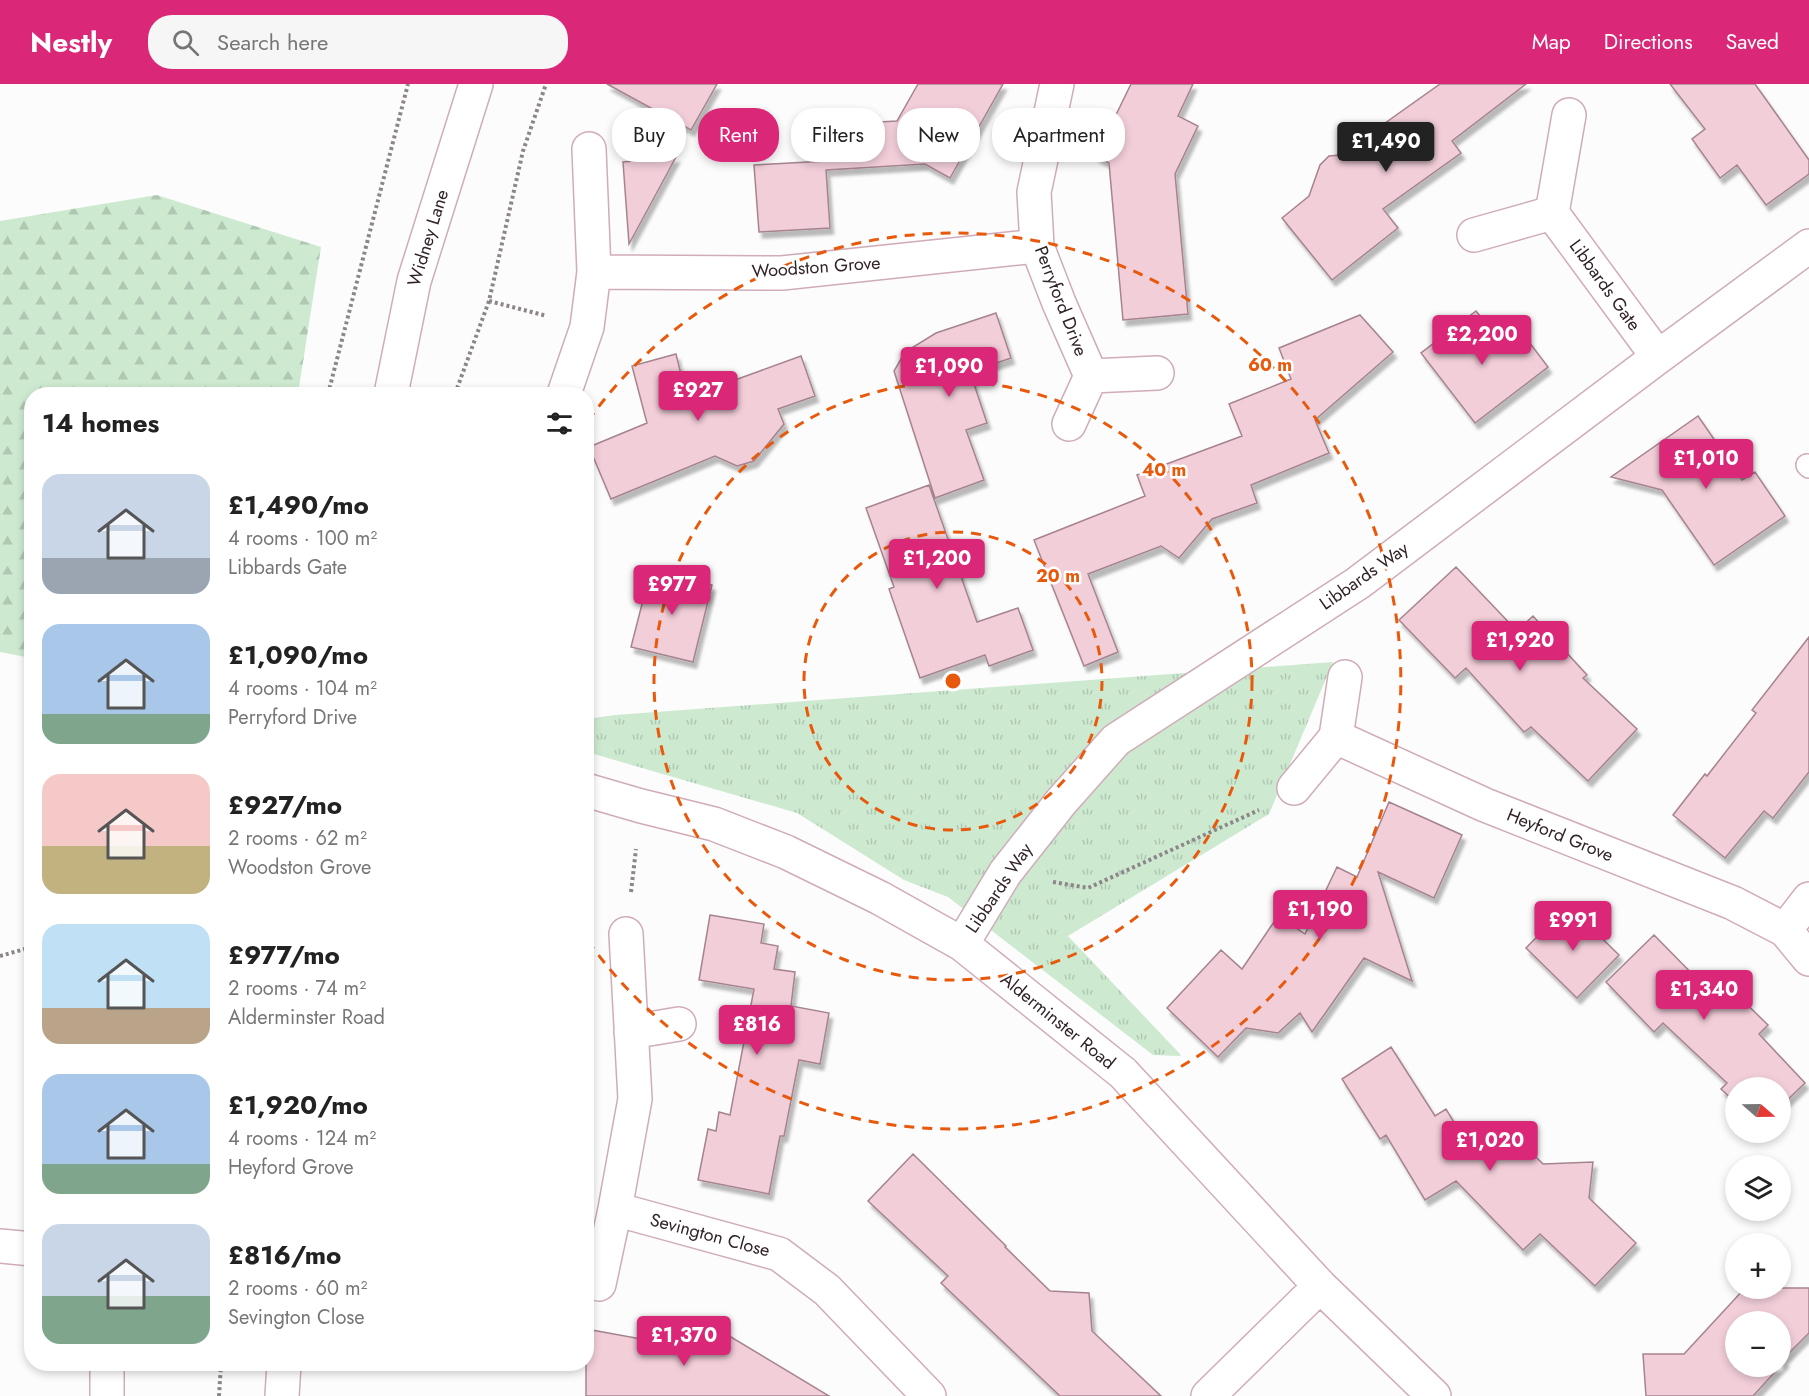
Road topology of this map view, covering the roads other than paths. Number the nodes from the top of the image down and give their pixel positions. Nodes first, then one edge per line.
1 (476, 84) edge
2 (1058, 84) edge
3 (1569, 115) dead end
4 (589, 149) dead end
5 (1552, 213) junction
6 (1474, 236) dead end
7 (1037, 246) junction
8 (1809, 246) edge
9 (594, 272) junction
10 (1658, 357) junction
11 (1157, 373) dead end
12 (1091, 376) junction
13 (392, 387) edge
14 (566, 387) edge
15 (1069, 424) dead end
16 (1345, 677) dead end
17 (1336, 737) junction
18 (1293, 788) road end
19 (594, 792) edge
20 (1809, 899) edge
21 (1785, 930) junction
22 (626, 934) road end
23 (962, 944) junction
24 (1809, 960) edge
25 (679, 1024) dead end
26 (631, 1032) junction
27 (615, 1209) junction
28 (0, 1246) edge
29 (24, 1248) edge
30 (599, 1284) dead end
31 (1320, 1286) junction
32 (107, 1371) edge
33 (284, 1371) edge
34 (107, 1396) edge
35 (282, 1396) edge
36 (929, 1396) edge
37 (1208, 1396) edge
38 (1434, 1396) edge

1 - 13 street, Widney Lane
2 - 7 street, Perryford Drive
3 - 5 street
4 - 9 street
5 - 6 street
5 - 10 street, Libbards Gate
7 - 9 street, Woodston Grove
7 - 12 street, Perryford Drive
8 - 10 street, Libbards Way
9 - 14 street
10 - 23 street, Libbards Way
11 - 12 street, Perryford Drive
12 - 15 street, Perryford Drive
16 - 17 street
17 - 18 street
17 - 21 street, Heyford Grove
19 - 23 street, Alderminster Road
20 - 21 street
21 - 24 street, Heyford Grove
22 - 26 street
23 - 31 street, Alderminster Road
25 - 26 street
26 - 27 street
27 - 30 street
27 - 36 street, Sevington Close
28 - 29 street
31 - 37 street
31 - 38 street, Alderminster Road
32 - 34 street
33 - 35 street

